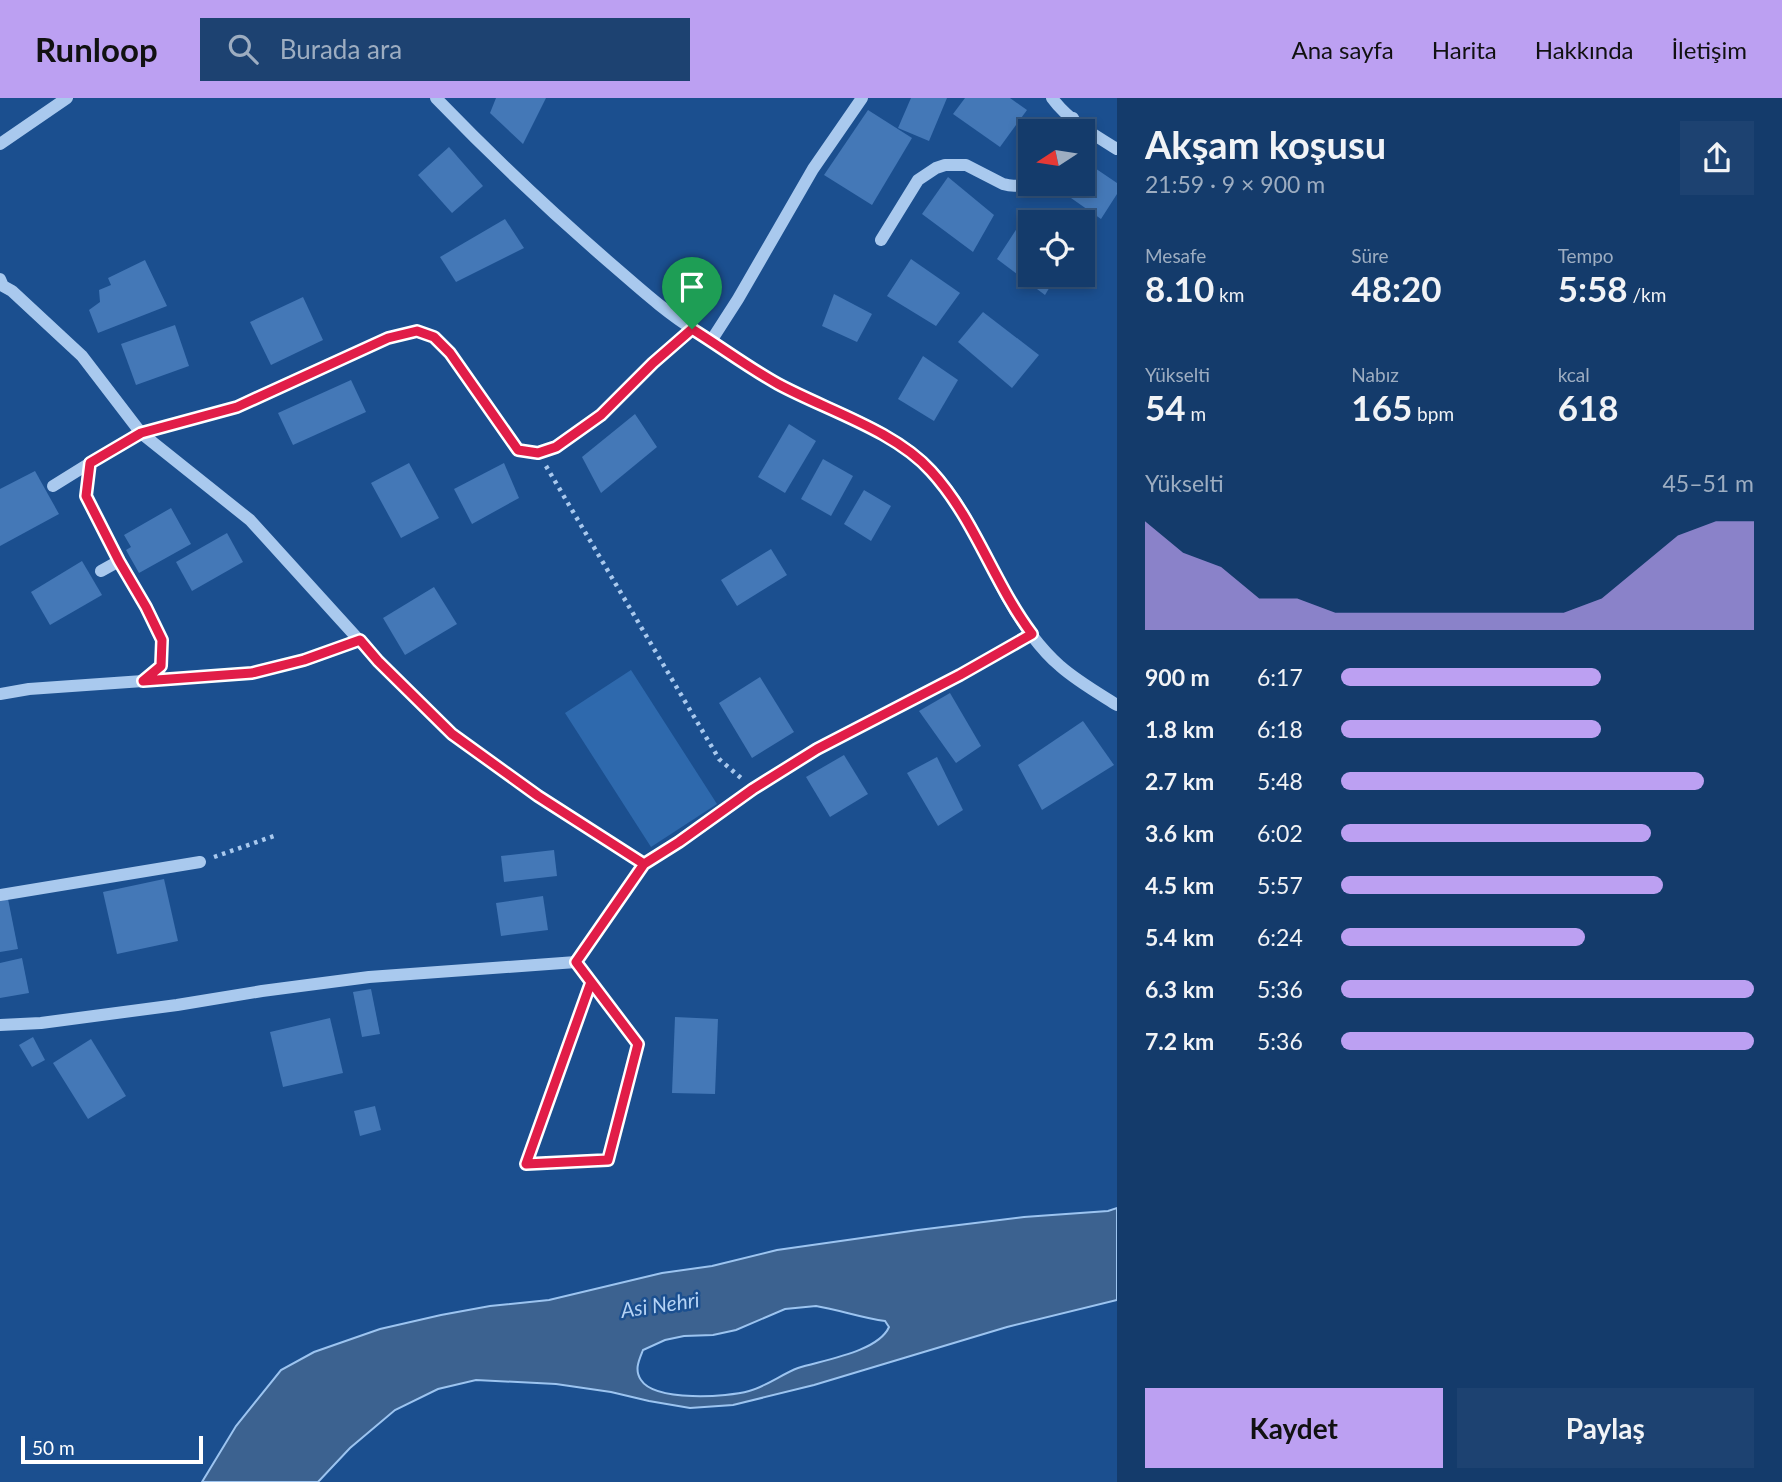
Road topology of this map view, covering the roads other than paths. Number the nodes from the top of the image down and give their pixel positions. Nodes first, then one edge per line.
1 (67, 98) edge
2 (436, 98) edge
3 (1052, 98) edge
4 (858, 100) edge
5 (1073, 118) joint
6 (0, 144) edge
7 (1117, 149) edge
8 (1018, 185) edge
9 (881, 240) dead end
10 (1, 285) edge
11 (692, 329) junction
12 (711, 341) junction
13 (141, 433) junction
14 (90, 463) junction
15 (53, 486) dead end
16 (119, 561) junction
17 (101, 571) dead end
18 (1032, 634) junction
19 (360, 640) junction
20 (143, 681) junction
21 (0, 694) edge
22 (1117, 705) edge
23 (200, 862) road end
24 (644, 864) junction
25 (0, 895) edge
26 (0, 1025) edge

1 - 6 street
2 - 11 street
3 - 5 street
4 - 12 street
5 - 7 street
8 - 9 street
10 - 13 street
11 - 12 street
11 - 13 street
12 - 18 street
13 - 14 street
13 - 19 street
14 - 15 street
14 - 16 street
16 - 17 street
16 - 20 street
18 - 22 street
18 - 24 street
19 - 20 street
19 - 24 street
20 - 21 street
23 - 25 street
24 - 26 street

